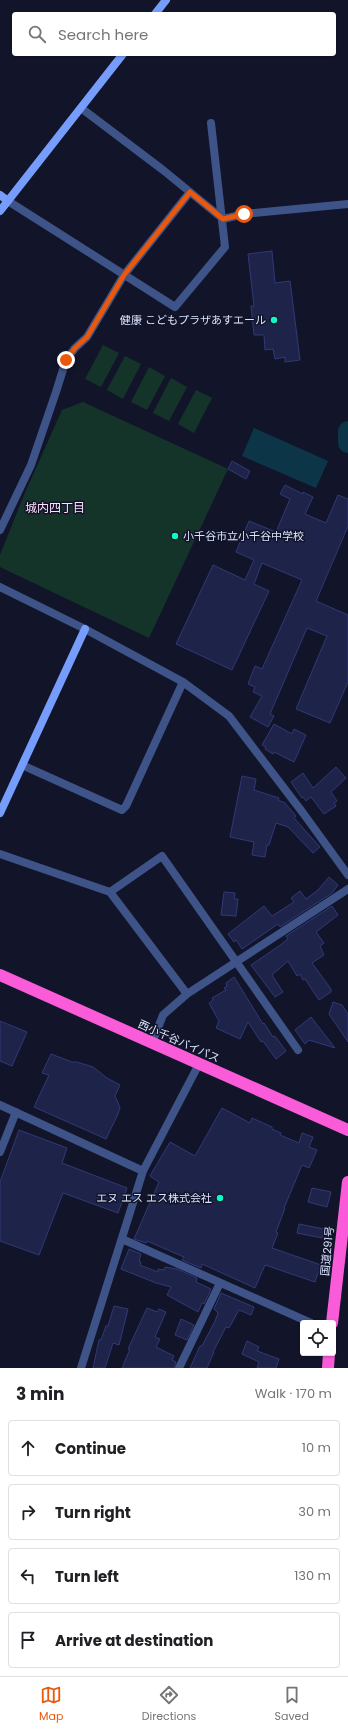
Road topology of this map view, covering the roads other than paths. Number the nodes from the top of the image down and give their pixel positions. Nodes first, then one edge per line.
1 (166, 0) edge
2 (157, 12) edge
3 (121, 56) edge
4 (81, 108) junction
5 (211, 123) dead end
6 (190, 192) junction
7 (0, 195) edge
8 (8, 201) junction
9 (348, 204) edge
10 (0, 211) edge
11 (223, 219) junction
12 (124, 275) junction
13 (0, 530) edge
14 (0, 587) edge
15 (85, 629) junction
16 (183, 682) junction
17 (22, 765) junction
18 (0, 813) edge
19 (0, 854) edge
20 (348, 875) edge
21 (348, 889) edge
22 (110, 892) junction
23 (236, 962) junction
24 (0, 975) edge
25 (187, 994) junction
26 (152, 1043) junction
27 (298, 1050) dead end
28 (199, 1064) junction
29 (0, 1105) edge
30 (16, 1112) junction
31 (348, 1130) edge
32 (0, 1152) edge
33 (143, 1171) junction
34 (348, 1182) edge
35 (122, 1239) junction
36 (220, 1283) junction
37 (304, 1320) edge
38 (332, 1320) edge
39 (329, 1356) edge
40 (81, 1368) edge
41 (179, 1368) edge
42 (328, 1368) edge

1 - 2 street
3 - 4 street
4 - 6 street
4 - 8 street
5 - 11 street
6 - 11 street
6 - 12 street
7 - 8 street
8 - 10 street
8 - 12 street
9 - 11 street
11 - 12 street
12 - 13 street
14 - 15 street
15 - 16 street
15 - 17 street
16 - 17 street
16 - 20 street
17 - 18 street
19 - 22 street
21 - 23 street
22 - 23 street
22 - 25 street
23 - 25 street
23 - 27 street
24 - 26 highway, 西小千谷バイパス
25 - 26 street
26 - 28 highway, 西小千谷バイパス
28 - 31 highway, 西小千谷バイパス
28 - 33 street
29 - 30 street
30 - 32 street
30 - 33 street
33 - 35 street
34 - 38 highway, 国道291号
35 - 36 street
35 - 40 street
36 - 37 street
36 - 41 street
39 - 42 highway

